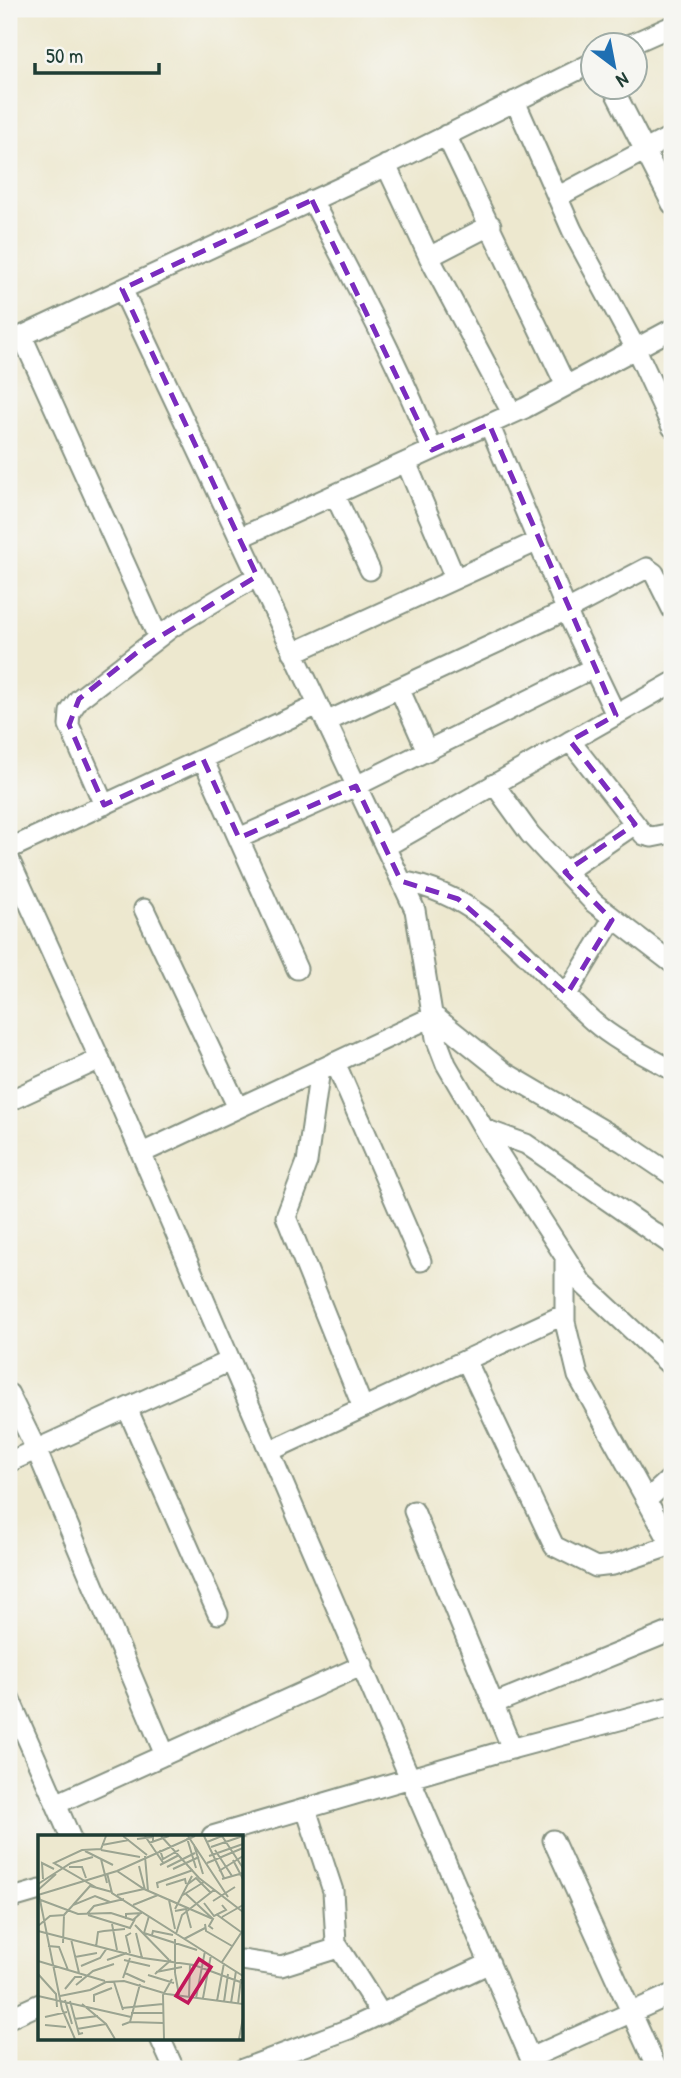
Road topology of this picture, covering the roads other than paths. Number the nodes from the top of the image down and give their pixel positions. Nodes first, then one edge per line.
1 (672, 26) edge
2 (650, 36) edge
3 (580, 68) edge
4 (515, 101) junction
5 (620, 102) edge
6 (446, 135) junction
7 (672, 136) edge
8 (645, 151) junction
9 (386, 165) junction
10 (557, 197) junction
11 (312, 200) junction
12 (672, 204) edge
13 (491, 225) junction
14 (429, 257) junction
15 (122, 289) junction
16 (672, 329) edge
17 (15, 339) edge
18 (636, 349) junction
19 (566, 386) junction
20 (512, 414) junction
21 (489, 424) junction
22 (672, 427) edge
23 (432, 450) junction
24 (406, 463) junction
25 (335, 495) junction
26 (239, 538) junction
27 (538, 541) junction
28 (370, 570) dead end
29 (257, 576) junction
30 (455, 578) junction
31 (672, 609) edge
32 (567, 610) junction
33 (158, 637) junction
34 (293, 653) junction
35 (593, 668) junction
36 (672, 683) edge
37 (400, 688) junction
38 (322, 713) junction
39 (616, 715) junction
40 (570, 741) junction
41 (428, 751) junction
42 (203, 758) junction
43 (494, 784) junction
44 (356, 786) junction
45 (104, 805) junction
46 (672, 817) edge
47 (635, 824) junction
48 (672, 833) edge
49 (652, 837) junction
50 (239, 838) junction
51 (385, 847) junction
52 (9, 849) edge
53 (9, 859) edge
54 (565, 872) junction
55 (401, 881) junction
56 (144, 909) dead end
57 (612, 920) junction
58 (672, 963) edge
59 (297, 969) dead end
60 (568, 994) junction
61 (434, 1016) junction
62 (100, 1059) junction
63 (328, 1066) junction
64 (672, 1070) edge
65 (9, 1101) edge
66 (238, 1108) junction
67 (484, 1129) junction
68 (142, 1153) junction
69 (672, 1175) edge
70 (672, 1245) edge
71 (565, 1257) junction
72 (421, 1261) dead end
73 (565, 1314) junction
74 (466, 1360) junction
75 (230, 1361) junction
76 (672, 1367) edge
77 (9, 1394) edge
78 (127, 1408) junction
79 (363, 1408) junction
80 (36, 1449) junction
81 (270, 1451) junction
82 (9, 1462) edge
83 (672, 1477) edge
84 (648, 1500) junction
85 (414, 1511) dead end
86 (672, 1545) edge
87 (218, 1614) dead end
88 (672, 1630) edge
89 (363, 1665) junction
90 (9, 1697) edge
91 (493, 1704) junction
92 (672, 1706) edge
93 (512, 1749) junction
94 (165, 1755) junction
95 (412, 1778) junction
96 (55, 1804) junction
97 (306, 1809) junction
98 (70, 1835) edge
99 (215, 1835) edge
100 (553, 1840) dead end
101 (38, 1891) edge
102 (9, 1899) edge
103 (338, 1948) junction
104 (243, 1960) edge
105 (490, 1963) junction
106 (672, 1994) edge
107 (38, 2005) edge
108 (629, 2013) junction
109 (381, 2014) junction
110 (9, 2018) edge
111 (160, 2039) edge
112 (533, 2064) edge
113 (174, 2069) edge
114 (243, 2069) edge
115 (657, 2069) edge

1 - 2 street
3 - 4 street
4 - 6 street
4 - 10 street
5 - 8 street
6 - 9 street
6 - 13 street
7 - 8 street
8 - 10 street
8 - 12 street
9 - 11 street
9 - 14 street
10 - 18 street
11 - 15 street
11 - 23 street
13 - 14 street
13 - 19 street
14 - 20 street
15 - 17 street
15 - 26 street
16 - 18 street
17 - 33 street
18 - 19 street
18 - 22 street
19 - 20 street
20 - 21 street
21 - 23 street
21 - 27 street
23 - 24 street
24 - 25 street
24 - 30 street
25 - 26 street
25 - 28 street
26 - 29 street
27 - 30 street
27 - 32 street
29 - 33 street
29 - 34 street
30 - 34 street
31 - 32 street
32 - 35 street
32 - 37 street
33 - 45 street
34 - 38 street
35 - 39 street
35 - 41 street
36 - 39 street
37 - 38 street
37 - 41 street
38 - 42 street
38 - 44 street
39 - 40 street
40 - 43 street
40 - 47 street
41 - 44 street
42 - 45 street
42 - 50 street
43 - 51 street
43 - 54 street
44 - 50 street
44 - 51 street
45 - 52 street
46 - 49 street
47 - 49 street
47 - 54 street
48 - 49 street
50 - 59 street
51 - 55 street
53 - 62 street
54 - 57 street
55 - 60 street
55 - 61 street
56 - 66 street
57 - 58 street
57 - 60 street
60 - 64 street
61 - 63 street
61 - 67 street
61 - 69 street
62 - 65 street
62 - 68 street
63 - 66 street
63 - 72 street
63 - 79 street
66 - 68 street
67 - 70 street
67 - 71 street
68 - 75 street
71 - 73 street
71 - 76 street
73 - 74 street
73 - 84 street
74 - 79 street
74 - 86 street
75 - 78 street
75 - 81 street
77 - 80 street
78 - 80 street
78 - 87 street
79 - 81 street
80 - 82 street
80 - 94 street
81 - 89 street
83 - 84 street
84 - 86 street
85 - 91 street
88 - 91 street
89 - 94 street
89 - 95 street
90 - 96 street
91 - 93 street
92 - 93 street
93 - 95 street
94 - 96 street
95 - 97 street
95 - 105 street
96 - 98 street
97 - 99 street
97 - 103 street
100 - 108 street
101 - 102 street
103 - 104 street
103 - 109 street
105 - 109 street
105 - 112 street
106 - 108 street
107 - 110 street
108 - 112 street
108 - 115 street
109 - 114 street
111 - 113 street

